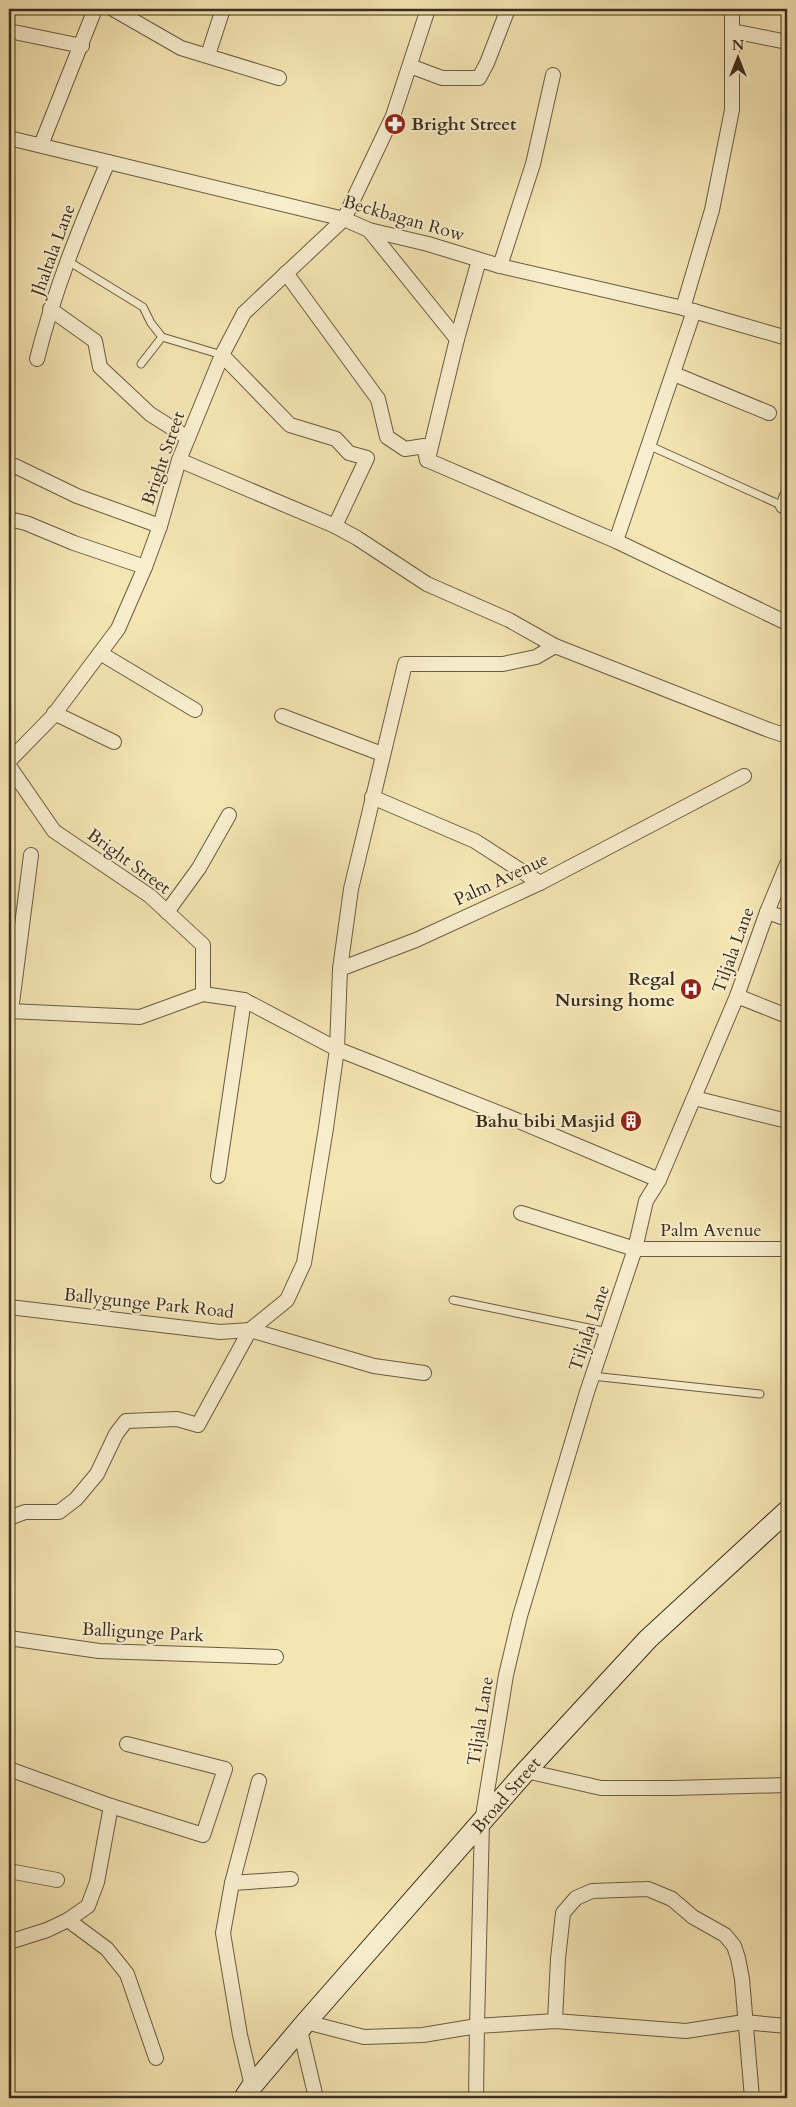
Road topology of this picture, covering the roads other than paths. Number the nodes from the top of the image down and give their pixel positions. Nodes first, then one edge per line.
1 (96, 9) edge
2 (113, 9) edge
3 (223, 9) edge
4 (428, 9) edge
5 (508, 9) edge
6 (732, 9) edge
7 (732, 31) junction
8 (10, 32) edge
9 (787, 42) edge
10 (82, 46) junction
11 (208, 55) junction
12 (410, 66) junction
13 (554, 75) dead end
14 (279, 78) dead end
15 (9, 138) edge
16 (41, 145) junction
17 (108, 162) junction
18 (344, 219) junction
19 (368, 230) junction
20 (68, 260) junction
21 (479, 260) junction
22 (500, 266) junction
23 (286, 273) junction
24 (50, 309) junction
25 (689, 309) junction
26 (162, 337) junction
27 (457, 338) junction
28 (787, 338) edge
29 (222, 354) junction
30 (37, 359) dead end
31 (141, 364) dead end
32 (674, 374) junction
33 (769, 413) dead end
34 (188, 438) junction
35 (648, 445) junction
36 (179, 460) junction
37 (428, 460) junction
38 (15, 466) dead end
39 (786, 503) edge
40 (9, 519) edge
41 (160, 526) junction
42 (335, 526) junction
43 (616, 540) junction
44 (145, 567) junction
45 (787, 623) edge
46 (554, 646) junction
47 (100, 653) junction
48 (195, 710) dead end
49 (54, 713) junction
50 (282, 716) dead end
51 (787, 736) edge
52 (114, 742) dead end
53 (382, 754) junction
54 (9, 761) edge
55 (9, 766) edge
56 (744, 776) dead end
57 (372, 798) junction
58 (229, 815) dead end
59 (31, 855) dead end
60 (787, 864) edge
61 (540, 883) junction
62 (167, 912) junction
63 (766, 912) junction
64 (787, 919) edge
65 (340, 969) junction
66 (202, 994) junction
67 (737, 996) junction
68 (244, 1000) junction
69 (10, 1011) edge
70 (787, 1016) edge
71 (337, 1049) junction
72 (694, 1098) junction
73 (787, 1120) edge
74 (218, 1176) dead end
75 (659, 1180) junction
76 (521, 1213) dead end
77 (635, 1249) junction
78 (787, 1249) edge
79 (453, 1300) dead end
80 (9, 1307) edge
81 (250, 1330) junction
82 (608, 1332) junction
83 (424, 1373) dead end
84 (592, 1376) junction
85 (760, 1394) dead end
86 (787, 1510) edge
87 (9, 1518) edge
88 (9, 1638) edge
89 (276, 1657) dead end
90 (127, 1744) dead end
91 (9, 1769) edge
92 (526, 1771) junction
93 (259, 1781) dead end
94 (787, 1786) edge
95 (111, 1806) junction
96 (482, 1822) junction
97 (9, 1871) edge
98 (291, 1879) dead end
99 (57, 1880) dead end
100 (232, 1883) junction
101 (68, 1920) junction
102 (9, 1942) edge
103 (555, 2021) junction
104 (744, 2022) junction
105 (303, 2026) junction
106 (478, 2026) junction
107 (787, 2026) edge
108 (156, 2058) dead end
109 (248, 2092) edge
110 (316, 2098) edge
111 (476, 2098) edge
112 (752, 2098) edge

1 - 10 street
2 - 11 street
3 - 11 street
4 - 12 street, Bright Street
5 - 12 street
6 - 7 street
7 - 9 street
7 - 25 street
8 - 10 street
10 - 16 street
11 - 14 street
12 - 18 street, Bright Street
13 - 22 street
15 - 16 street, Beckbagan Row
16 - 17 street, Beckbagan Row
17 - 18 street, Beckbagan Row
17 - 20 street, Jhaltala Lane
18 - 19 street, Beckbagan Row
18 - 23 street, Bright Street
19 - 21 street, Beckbagan Row
19 - 27 street
20 - 24 street, Jhaltala Lane
20 - 26 lane
21 - 22 street, Beckbagan Row
21 - 27 street
22 - 25 street, Beckbagan Row
23 - 29 street, Bright Street
23 - 37 street
24 - 30 street
24 - 34 street, Jhaltala Lane
25 - 28 street, Beckbagan Row
25 - 32 street
26 - 29 lane
26 - 31 lane
27 - 37 street
29 - 34 street, Bright Street
29 - 42 street
32 - 33 street
32 - 35 street
34 - 36 street, Bright Street
35 - 39 lane
35 - 43 street
36 - 41 street, Bright Street
36 - 42 street
37 - 43 street
38 - 41 street
40 - 44 street
41 - 44 street, Bright Street
42 - 46 street
43 - 45 street
44 - 47 street, Bright Street
46 - 51 street
46 - 53 street
47 - 48 street
47 - 49 street, Bright Street
49 - 52 street
49 - 54 street, Bright Street
50 - 53 street
53 - 57 street
55 - 62 street, Bright Street
56 - 61 street, Palm Avenue
57 - 61 street
57 - 65 street
58 - 62 street
59 - 69 street
60 - 63 street, Tiljala Lane
61 - 65 street, Palm Avenue
62 - 66 street, Bright Street
63 - 64 street
63 - 67 street, Tiljala Lane
65 - 71 street
66 - 68 street
66 - 69 street
67 - 70 street
67 - 72 street, Tiljala Lane
68 - 71 street
68 - 74 street
71 - 75 street
71 - 81 street, Ballygunge Park Road
72 - 73 street
72 - 75 street, Tiljala Lane
75 - 77 street, Tiljala Lane
76 - 77 street, Palm Avenue
77 - 78 street, Palm Avenue
77 - 82 street, Tiljala Lane
79 - 82 lane
80 - 81 street, Ballygunge Park Road
81 - 83 street
81 - 87 street
82 - 84 street, Tiljala Lane
84 - 85 lane
84 - 96 street, Tiljala Lane
86 - 92 street, Broad Street
88 - 89 street, Balligunge Park
90 - 95 street
91 - 95 street
92 - 94 street
92 - 96 street, Broad Street
93 - 100 street
95 - 101 street
96 - 105 street, Broad Street
96 - 106 street, Tiljala Lane
97 - 99 street
98 - 100 street
100 - 109 street
101 - 102 street
101 - 108 street
103 - 104 street
103 - 104 street
103 - 106 street
104 - 107 street
104 - 112 street
105 - 106 street
105 - 109 street, Broad Street
105 - 110 street
106 - 111 street, Tiljala Lane

